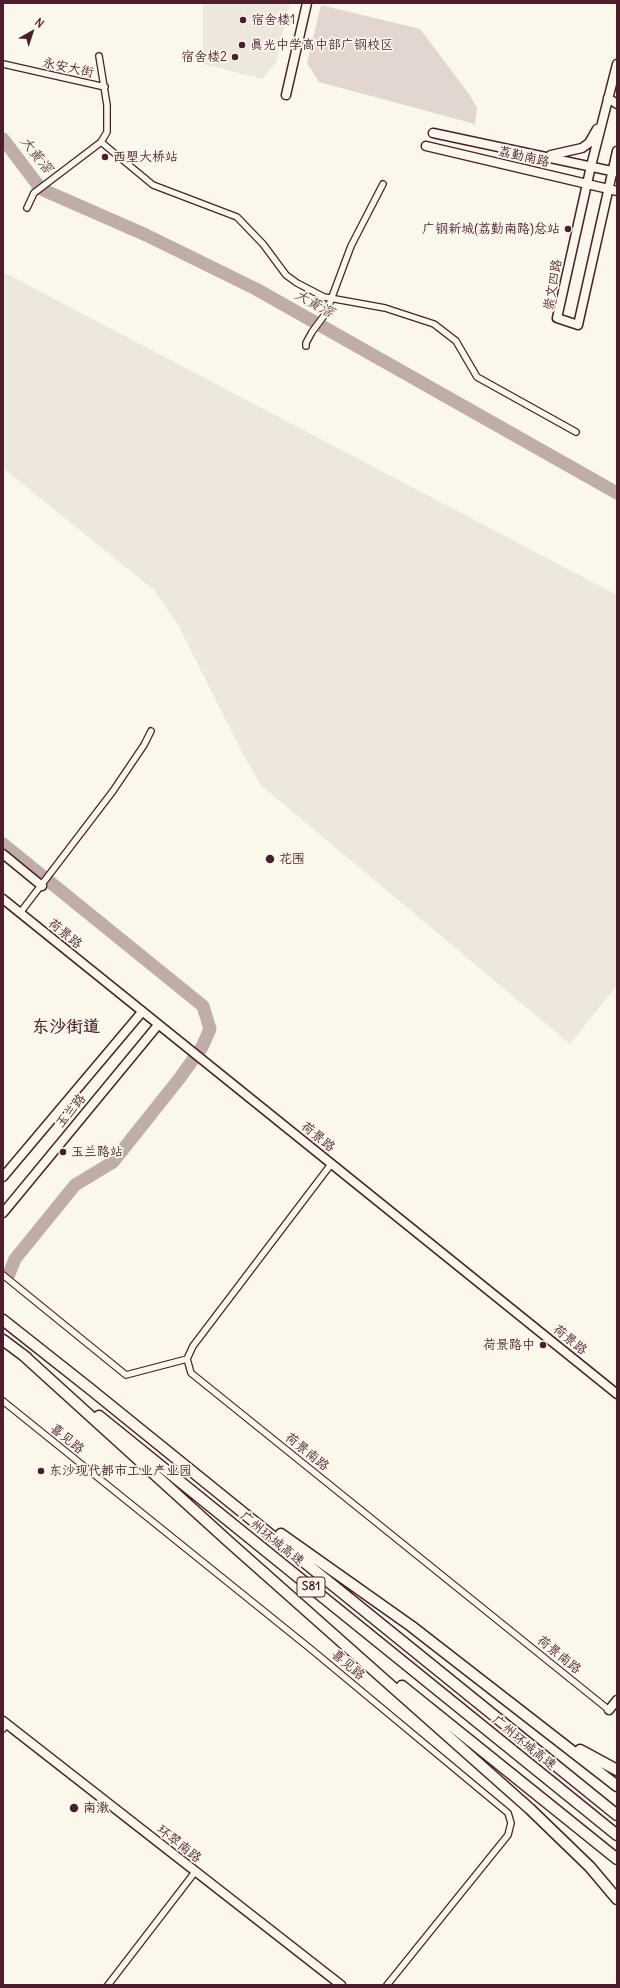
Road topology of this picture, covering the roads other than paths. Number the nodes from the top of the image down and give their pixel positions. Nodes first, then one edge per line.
1 (307, 3) edge
2 (99, 56) dead end
3 (3, 64) edge
4 (617, 64) edge
5 (105, 87) junction
6 (286, 96) dead end
7 (608, 98) junction
8 (617, 104) edge
9 (603, 120) junction
10 (433, 133) dead end
11 (101, 142) junction
12 (426, 146) dead end
13 (617, 151) edge
14 (544, 156) junction
15 (591, 166) junction
16 (615, 172) edge
17 (383, 184) dead end
18 (587, 184) junction
19 (608, 189) junction
20 (617, 191) edge
21 (27, 208) dead end
22 (331, 299) junction
23 (306, 346) dead end
24 (576, 432) dead end
25 (152, 731) dead end
26 (3, 854) edge
27 (42, 886) junction
28 (3, 899) edge
29 (20, 913) junction
30 (142, 1012) junction
31 (158, 1025) junction
32 (332, 1163) junction
33 (3, 1177) edge
34 (3, 1213) edge
35 (3, 1275) edge
36 (3, 1320) edge
37 (3, 1340) edge
38 (22, 1354) junction
39 (187, 1359) junction
40 (89, 1388) junction
41 (617, 1394) edge
42 (3, 1401) edge
43 (289, 1594) junction
44 (617, 1700) edge
45 (609, 1710) joint
46 (525, 1713) junction
47 (4, 1725) edge
48 (617, 1770) edge
49 (617, 1786) edge
50 (617, 1815) edge
51 (617, 1835) edge
52 (617, 1858) edge
53 (195, 1872) junction
54 (617, 1899) edge
55 (108, 1985) edge
56 (341, 1985) edge
57 (387, 1985) edge

1 - 6 street
2 - 5 street
3 - 5 street, 永安大街
4 - 7 street, 崇文四路
5 - 11 street
7 - 8 street
7 - 9 street, 崇文四路
9 - 14 street
9 - 15 street, 崇文四路
10 - 14 street, 荔勤南路
11 - 21 street
11 - 22 street
12 - 18 street, 荔勤南路
13 - 16 street, 崇文四路
14 - 15 street, 荔勤南路
15 - 16 street, 荔勤南路
15 - 18 street, 崇文四路
16 - 19 street, 崇文四路
17 - 22 street
18 - 19 street, 荔勤南路
18 - 19 street, 崇文四路
19 - 20 street, 荔勤南路
22 - 23 street
22 - 24 street
25 - 27 street
26 - 27 street
27 - 29 street
28 - 29 street, 荷景路
29 - 30 street, 荷景路
30 - 31 street, 荷景路
30 - 33 street, 玉兰路
31 - 32 street, 荷景路
31 - 34 street, 玉兰路
32 - 39 street
32 - 41 street, 荷景路
35 - 39 street
36 - 40 highway, 广州环城高速 / S81
37 - 38 highway, 广州环城高速 / S81
38 - 43 highway
38 - 51 highway, 广州环城高速 / S81
39 - 45 street, 荷景南路
40 - 46 highway
40 - 50 highway, 广州环城高速 / S81
42 - 57 street, 喜见路
43 - 52 highway
43 - 54 highway
44 - 45 street
46 - 48 highway
46 - 49 highway
47 - 53 street, 环翠南路
53 - 55 street
53 - 56 street, 环翠南路

